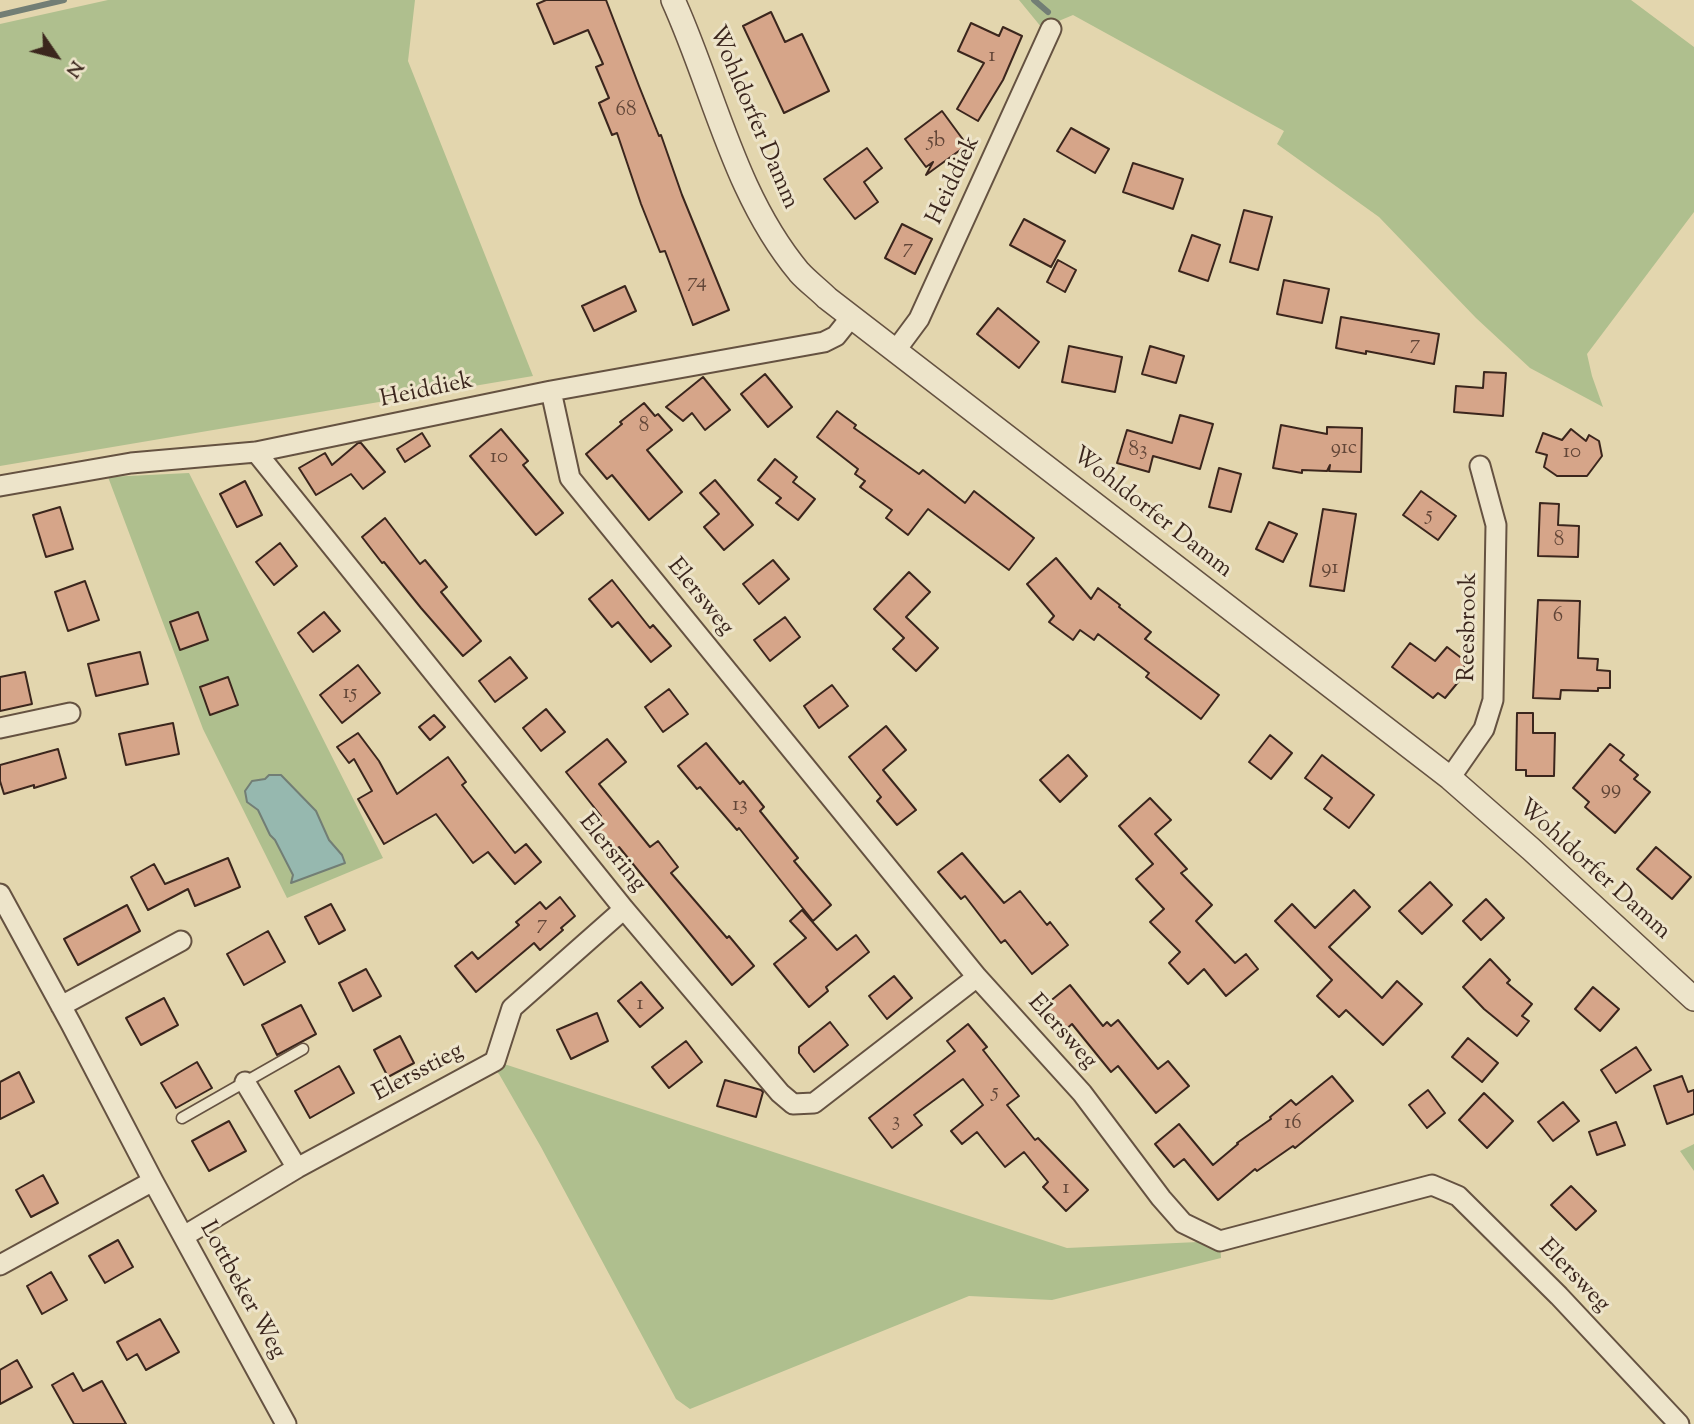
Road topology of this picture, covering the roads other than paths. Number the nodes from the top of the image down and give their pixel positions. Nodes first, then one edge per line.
1 (673, 0) edge
2 (1051, 29) dead end
3 (852, 316) junction
4 (896, 350) junction
5 (551, 391) junction
6 (256, 452) junction
7 (1480, 466) dead end
8 (0, 486) edge
9 (71, 713) dead end
10 (0, 728) edge
11 (1450, 778) junction
12 (0, 894) edge
13 (624, 909) junction
14 (181, 941) dead end
15 (977, 977) junction
16 (1694, 999) edge
17 (61, 1006) junction
18 (303, 1049) dead end
19 (245, 1082) junction
20 (182, 1118) dead end
21 (297, 1168) junction
22 (153, 1181) junction
23 (184, 1236) junction
24 (0, 1265) edge
25 (286, 1424) edge
26 (1679, 1424) edge

1 - 3 street, Wohldorfer Damm
2 - 4 street, Heiddiek
3 - 4 street, Wohldorfer Damm
3 - 5 street, Heiddiek
4 - 11 street, Wohldorfer Damm
5 - 6 street, Heiddiek
5 - 15 street, Elersweg
6 - 8 street, Heiddiek
6 - 13 street, Elersring
7 - 11 street, Reesbrook
9 - 10 street
11 - 16 street, Wohldorfer Damm
12 - 17 street, Lottbeker Weg
13 - 15 street, Elersring
13 - 21 street, Elersstieg
14 - 17 street
15 - 26 street, Elersweg
17 - 22 street, Lottbeker Weg
18 - 19 lane
19 - 20 lane
19 - 21 street
21 - 23 street, Elersstieg
22 - 23 street, Lottbeker Weg
22 - 24 street
23 - 25 street, Lottbeker Weg

